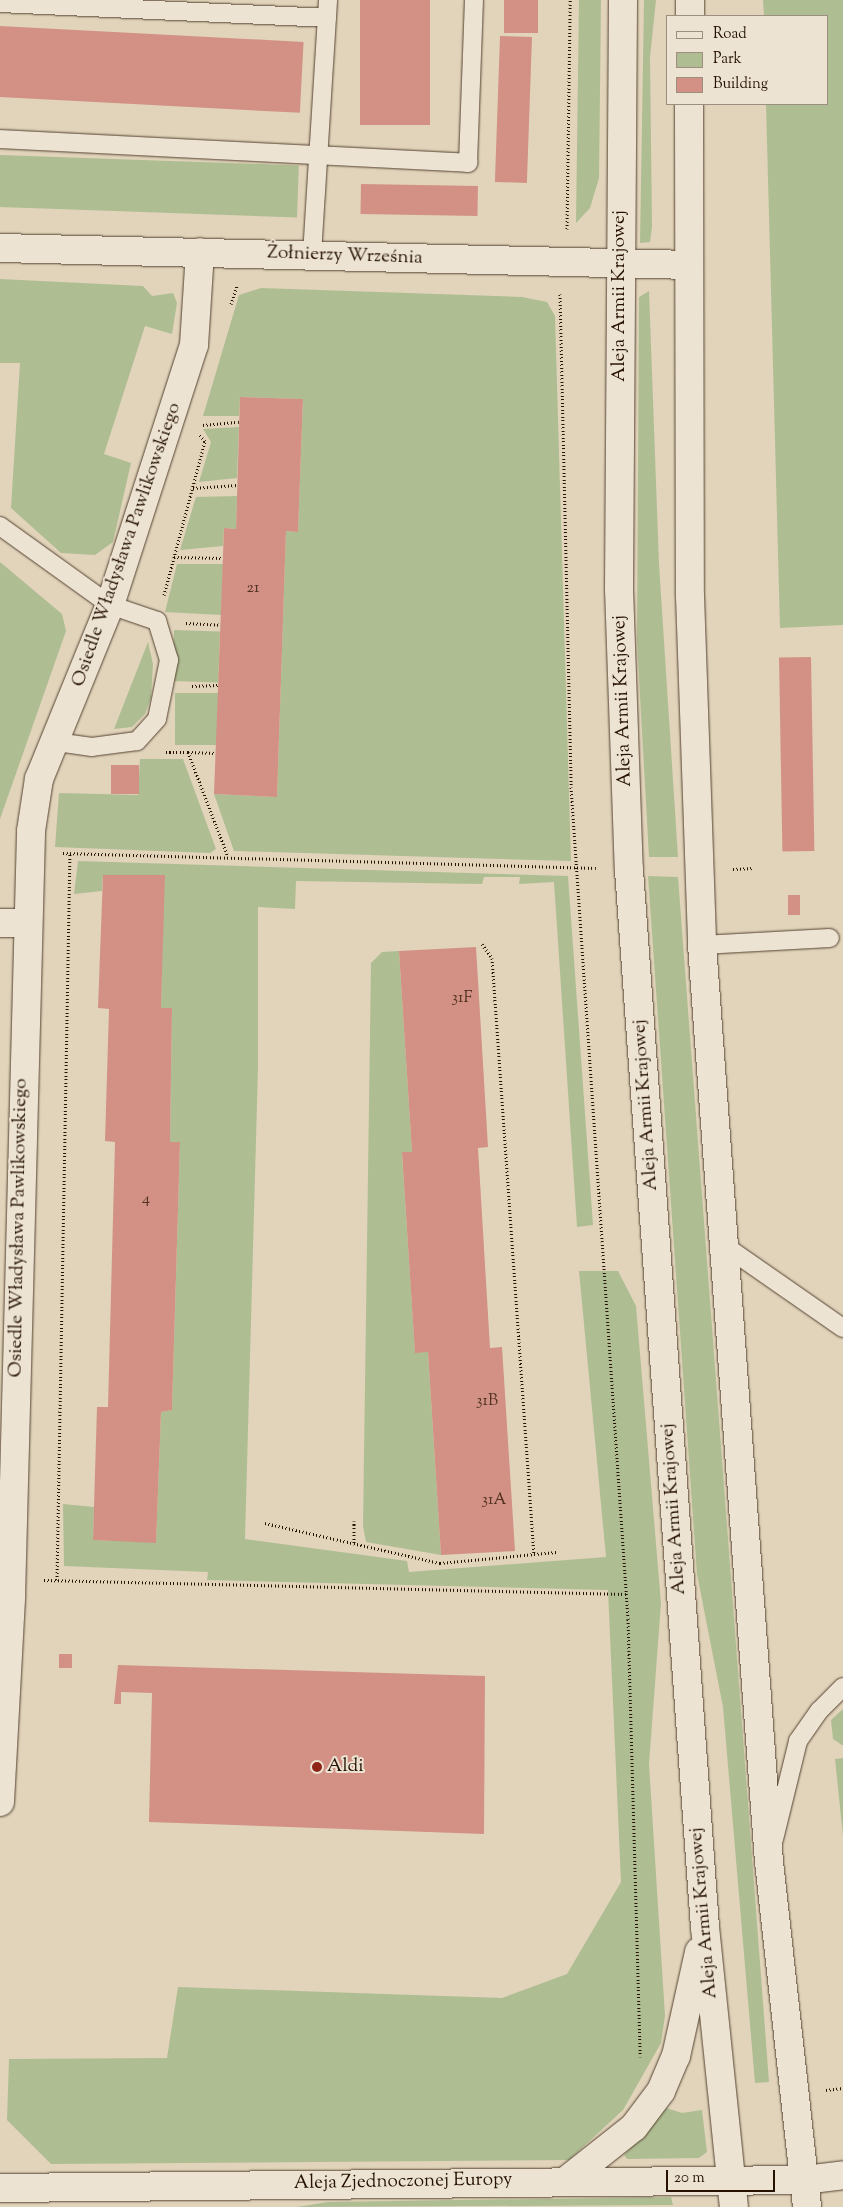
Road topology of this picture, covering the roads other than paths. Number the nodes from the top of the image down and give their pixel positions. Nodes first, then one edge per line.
1 (328, 0) edge
2 (474, 0) edge
3 (623, 0) edge
4 (690, 0) edge
5 (0, 3) edge
6 (690, 15) edge
7 (327, 18) junction
8 (690, 105) edge
9 (0, 139) edge
10 (318, 155) junction
11 (0, 248) edge
12 (200, 252) junction
13 (312, 255) junction
14 (689, 265) junction
15 (619, 266) junction
16 (0, 526) edge
17 (110, 605) junction
18 (55, 742) junction
19 (0, 923) edge
20 (27, 923) junction
21 (830, 938) dead end
22 (702, 945) junction
23 (725, 1246) junction
24 (843, 1328) edge
25 (3, 1682) edge
26 (843, 1686) edge
27 (0, 1802) edge
28 (769, 1862) junction
29 (704, 1927) junction
30 (843, 2175) edge
31 (567, 2180) junction
32 (805, 2180) junction
33 (0, 2188) edge
34 (732, 2194) edge
35 (807, 2207) edge

1 - 7 lane
2 - 10 lane
3 - 15 street, Aleja Armii Krajowej
4 - 6 street
5 - 7 lane
7 - 10 lane
8 - 14 street
9 - 10 lane
10 - 13 lane
11 - 12 street, Żołnierzy Września
12 - 13 street, Żołnierzy Września
12 - 17 street, Osiedle Władysława Pawlikowskiego
13 - 15 street, Żołnierzy Września
14 - 15 street, Żołnierzy Września
14 - 22 street
15 - 29 street, Aleja Armii Krajowej
16 - 17 lane
17 - 18 street, Osiedle Władysława Pawlikowskiego
17 - 18 lane
18 - 20 street, Osiedle Władysława Pawlikowskiego
19 - 20 street
20 - 25 street, Osiedle Władysława Pawlikowskiego
21 - 22 lane
22 - 23 street
23 - 24 lane
23 - 28 street
25 - 27 street, Osiedle Władysława Pawlikowskiego
26 - 28 lane
28 - 32 street
29 - 31 street
29 - 34 street, Aleja Armii Krajowej
30 - 32 street, Aleja Zjednoczonej Europy
31 - 33 street, Aleja Zjednoczonej Europy
31 - 34 street, Aleja Zjednoczonej Europy
32 - 34 street, Aleja Zjednoczonej Europy
32 - 35 street

